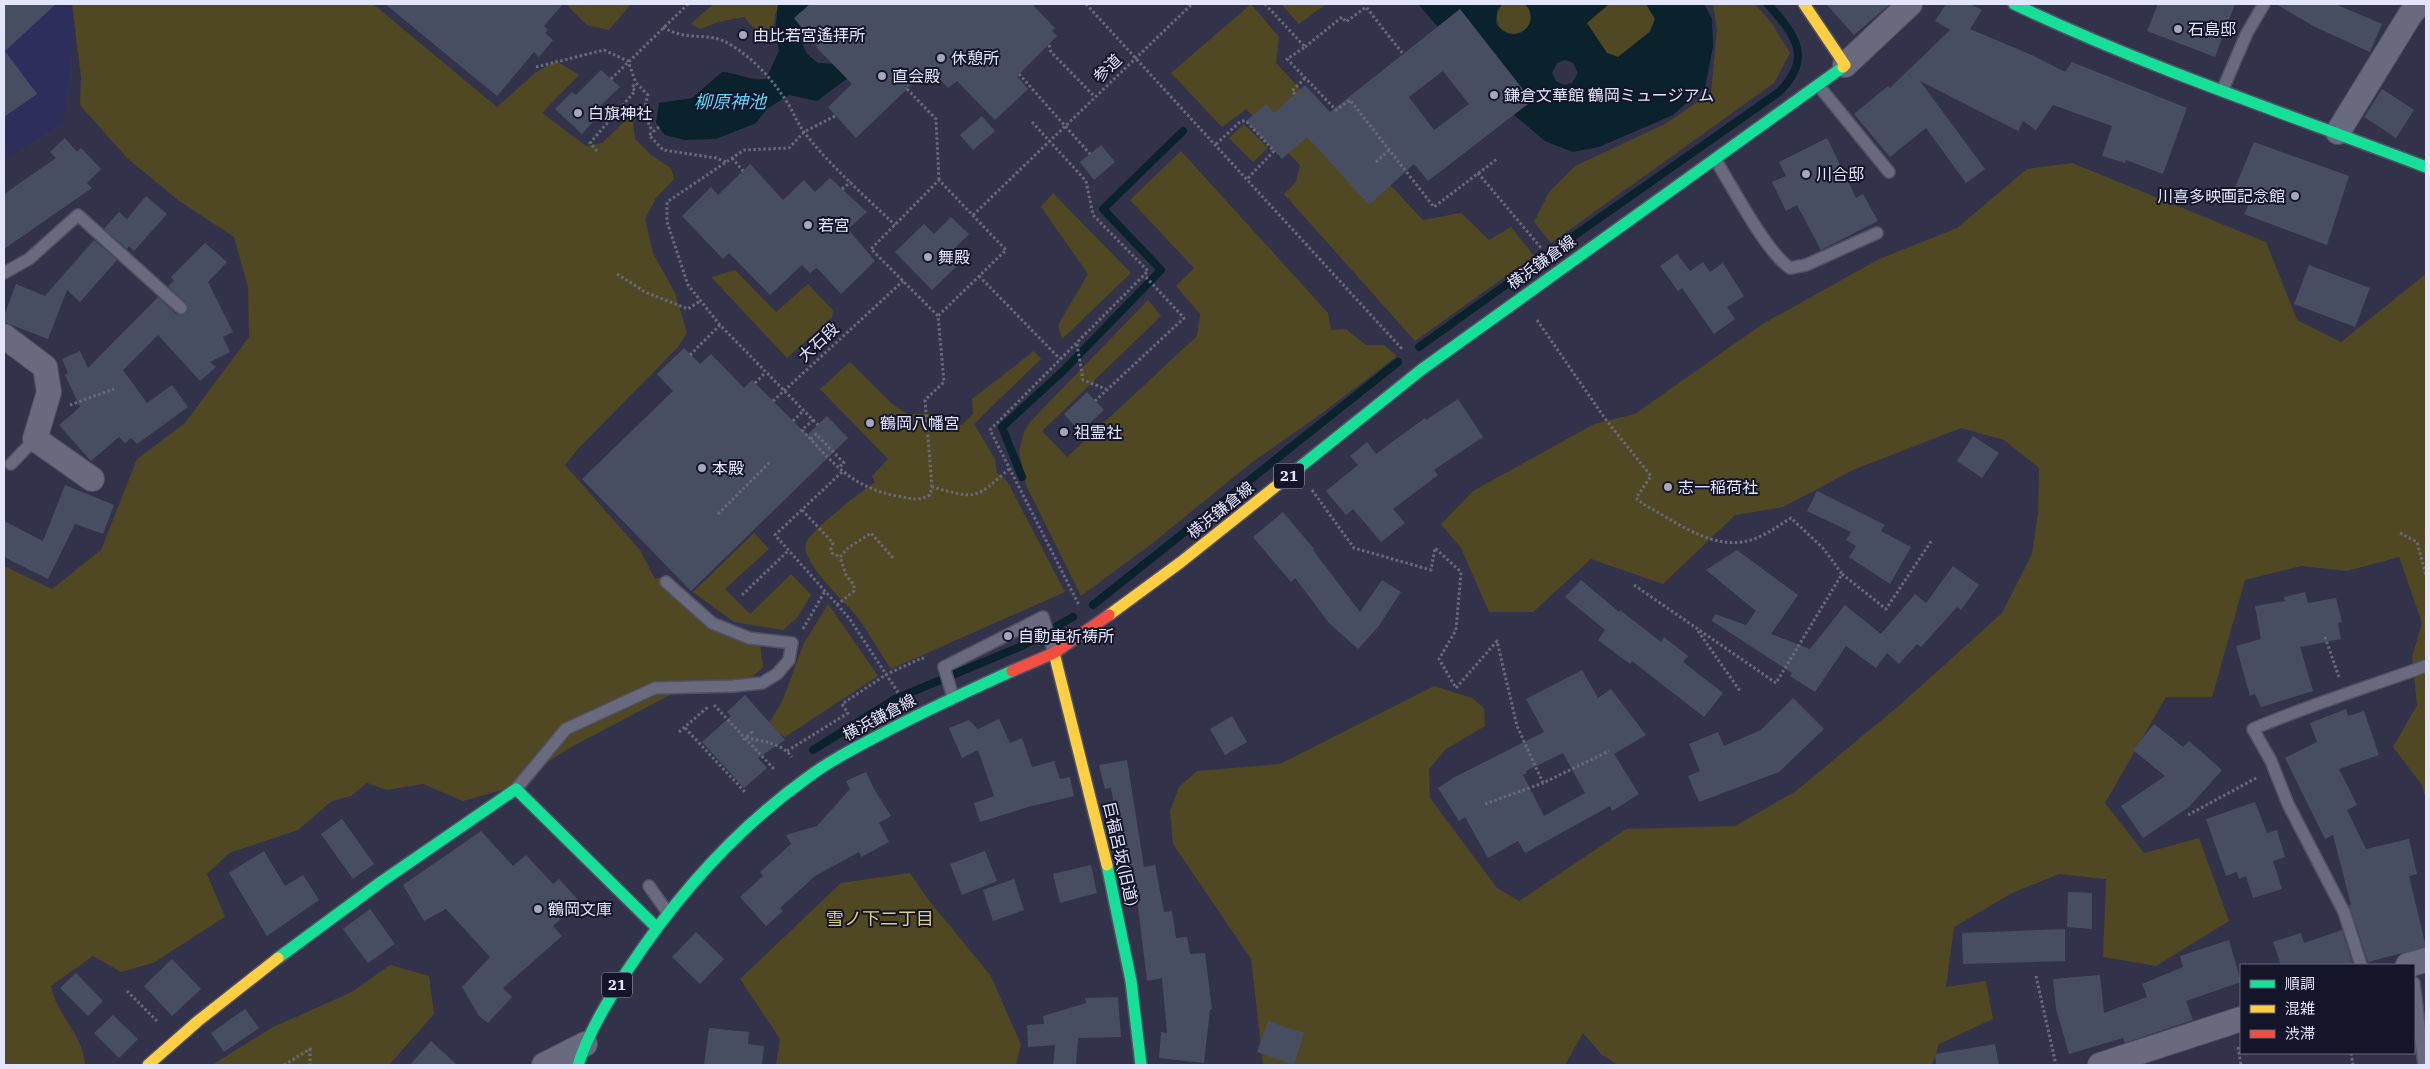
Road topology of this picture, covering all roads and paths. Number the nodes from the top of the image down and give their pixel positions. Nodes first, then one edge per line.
1 (688, 4) edge
2 (1086, 4) edge
3 (1192, 4) edge
4 (1265, 4) edge
5 (1804, 4) edge
6 (1910, 4) edge
7 (2014, 4) edge
8 (2264, 4) edge
9 (2419, 4) edge
10 (663, 27) junction
11 (1048, 45) dead end
12 (1305, 47) junction
13 (1403, 54) dead end
14 (1136, 58) junction
15 (628, 60) junction
16 (1845, 65) junction
17 (536, 67) dead end
18 (1019, 74) dead end
19 (1305, 78) junction
20 (610, 79) dead end
21 (636, 83) junction
22 (1818, 85) junction
23 (907, 89) dead end
24 (2222, 91) junction
25 (1295, 94) dead end
26 (1095, 97) junction
27 (836, 116) dead end
28 (1032, 122) dead end
29 (1065, 125) junction
30 (659, 127) dead end
31 (653, 132) junction
32 (804, 132) junction
33 (2338, 132) junction
34 (1049, 141) junction
35 (1216, 144) junction
36 (1389, 150) junction
37 (597, 151) dead end
38 (1090, 154) dead end
39 (732, 158) junction
40 (1497, 159) dead end
41 (1715, 160) junction
42 (726, 162) junction
43 (1376, 162) dead end
44 (2426, 167) edge
45 (743, 171) dead end
46 (1889, 172) dead end
47 (1478, 173) junction
48 (1247, 179) junction
49 (939, 180) junction
50 (850, 182) junction
51 (842, 189) dead end
52 (973, 214) junction
53 (895, 226) junction
54 (1877, 233) dead end
55 (1542, 248) dead end
56 (4, 273) edge
57 (616, 274) dead end
58 (978, 276) junction
59 (1146, 276) junction
60 (903, 281) junction
61 (1521, 297) junction
62 (700, 301) junction
63 (181, 308) dead end
64 (938, 316) junction
65 (720, 325) junction
66 (4, 336) edge
67 (1077, 344) junction
68 (1403, 350) dead end
69 (690, 355) dead end
70 (1060, 359) junction
71 (766, 373) junction
72 (755, 383) dead end
73 (114, 388) dead end
74 (1106, 389) junction
75 (784, 391) junction
76 (773, 401) dead end
77 (1095, 401) dead end
78 (46, 402) junction
79 (804, 410) junction
80 (812, 420) junction
81 (793, 421) dead end
82 (818, 425) dead end
83 (35, 439) junction
84 (811, 439) junction
85 (771, 461) dead end
86 (11, 464) dead end
87 (838, 468) junction
88 (1009, 469) junction
89 (1297, 469) junction
90 (842, 472) junction
91 (92, 479) dead end
92 (932, 487) junction
93 (802, 510) junction
94 (718, 514) dead end
95 (2400, 533) dead end
96 (1932, 540) dead end
97 (789, 550) junction
98 (840, 557) junction
99 (893, 558) dead end
100 (1842, 574) junction
101 (2426, 576) edge
102 (666, 582) dead end
103 (1634, 585) dead end
104 (826, 591) junction
105 (742, 596) dead end
106 (837, 605) junction
107 (1093, 627) junction
108 (1696, 628) junction
109 (2325, 637) dead end
110 (792, 643) junction
111 (1054, 653) junction
112 (2426, 666) edge
113 (946, 673) junction
114 (887, 674) junction
115 (1740, 690) dead end
116 (898, 692) dead end
117 (2346, 695) junction
118 (953, 697) junction
119 (685, 728) junction
120 (750, 730) dead end
121 (680, 732) dead end
122 (744, 739) junction
123 (1609, 751) dead end
124 (773, 768) dead end
125 (2274, 769) junction
126 (1543, 783) junction
127 (750, 787) dead end
128 (516, 789) junction
129 (1486, 804) dead end
130 (2188, 815) dead end
131 (649, 886) dead end
132 (668, 912) junction
133 (656, 927) junction
134 (2361, 964) edge
135 (2036, 976) dead end
136 (2415, 978) edge
137 (128, 991) dead end
138 (2240, 1019) edge
139 (174, 1040) junction
140 (582, 1055) edge
141 (2146, 1058) edge
142 (148, 1065) edge
143 (284, 1065) edge
144 (310, 1065) edge
145 (544, 1065) edge
146 (1141, 1065) edge
147 (2056, 1065) edge
148 (2100, 1065) edge
149 (2424, 1065) edge

1 - 10 path
2 - 14 path
3 - 14 path, 参道
4 - 12 path
5 - 16 main road
6 - 16 street
7 - 24 main road
8 - 24 lane
9 - 33 street
10 - 15 path
10 - 32 path
11 - 26 path
12 - 13 path
12 - 19 path
14 - 26 path, 参道
14 - 35 path
15 - 17 path
15 - 20 path
15 - 21 path
16 - 22 main road, 横浜鎌倉線 / 21
18 - 29 path
19 - 25 path
19 - 36 path
21 - 31 path
21 - 37 path
22 - 41 main road, 横浜鎌倉線 / 21
22 - 46 lane
23 - 49 path
24 - 33 main road
26 - 29 path, 参道
27 - 32 path
28 - 34 path
29 - 34 path, 参道
29 - 38 path
30 - 31 path
31 - 42 path
32 - 39 path
32 - 50 path
33 - 44 main road
34 - 52 path, 参道
34 - 59 path
35 - 48 path
35 - 48 path
36 - 43 path
36 - 47 path
39 - 42 path
39 - 45 path
40 - 47 path
41 - 54 lane
41 - 61 main road, 横浜鎌倉線 / 21
42 - 62 path
47 - 55 path
48 - 68 path
49 - 52 path
49 - 53 path
50 - 51 path
50 - 53 path
52 - 58 path
53 - 60 path
56 - 63 lane
57 - 62 path
58 - 64 path
58 - 70 path
59 - 67 path
59 - 74 path
60 - 64 path
60 - 75 path, 大石段
61 - 89 main road, 横浜鎌倉線 / 21
61 - 100 path
62 - 65 path
64 - 92 path
65 - 69 path
65 - 71 path
66 - 78 street
67 - 70 path
67 - 74 path
70 - 88 path
71 - 72 path
71 - 75 path
73 - 78 path
74 - 77 path
75 - 76 path, 大石段
75 - 79 path
78 - 83 street
79 - 80 path
79 - 81 path
80 - 82 path
80 - 84 path
83 - 86 lane
83 - 91 street
84 - 87 path
84 - 87 path
85 - 94 path
87 - 90 path
88 - 92 path
88 - 107 path
89 - 107 main road, 横浜鎌倉線 / 21
89 - 126 path
90 - 92 path
90 - 93 path
93 - 97 path
93 - 98 path
95 - 101 path
96 - 100 path
97 - 104 path
97 - 105 path
98 - 99 path
98 - 106 path
100 - 108 path
102 - 110 lane
103 - 108 path
104 - 106 path
104 - 110 path
106 - 114 path
107 - 111 main road, 横浜鎌倉線 / 21
108 - 115 path
109 - 117 path
110 - 128 lane
111 - 113 lane
111 - 118 main road, 横浜鎌倉線 / 21
111 - 146 main road, 巨福呂坂(旧道)
112 - 117 lane
113 - 114 path
113 - 118 lane
114 - 116 path
114 - 122 path
117 - 125 lane
118 - 132 main road, 横浜鎌倉線 / 21
119 - 121 path
119 - 122 path
119 - 127 path
120 - 122 path
122 - 124 path
123 - 126 path
125 - 130 path
125 - 134 lane
126 - 129 path
128 - 133 main road
128 - 139 main road
131 - 132 lane
132 - 133 main road, 21
133 - 140 main road, 21
135 - 147 path
136 - 149 lane
137 - 139 path
138 - 141 street
139 - 142 main road
140 - 145 street
141 - 148 street
143 - 144 path

